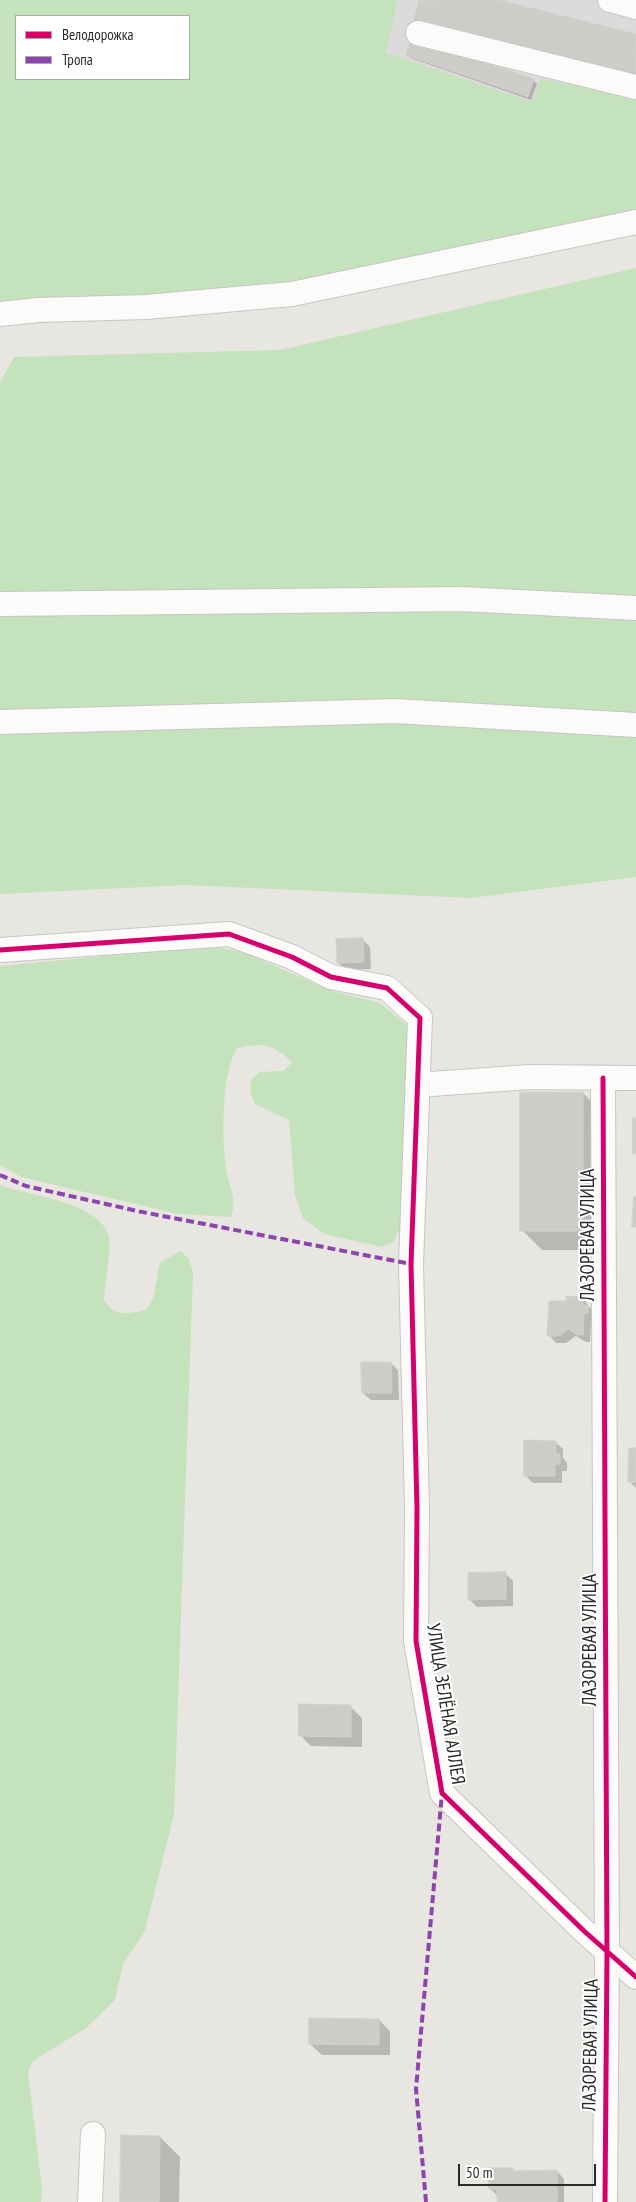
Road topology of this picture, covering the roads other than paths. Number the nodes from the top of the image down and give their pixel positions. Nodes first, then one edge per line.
1 (610, 0) edge
2 (636, 6) edge
3 (418, 33) dead end
4 (636, 87) edge
5 (636, 222) edge
6 (0, 314) edge
7 (0, 604) edge
8 (636, 608) edge
9 (0, 722) edge
10 (636, 725) edge
11 (0, 950) edge
12 (603, 1078) junction
13 (636, 1078) edge
14 (418, 1085) junction
15 (607, 1952) junction
16 (636, 1977) edge
17 (93, 2134) dead end
18 (90, 2202) edge
19 (605, 2202) edge

1 - 2 street
3 - 4 street
5 - 6 street
7 - 8 street
9 - 10 street
11 - 14 street, УЛИЦА ЗЕЛЁНАЯ АЛЛЕЯ
12 - 13 street
12 - 14 street
12 - 15 street, ЛАЗОРЕВАЯ УЛИЦА
14 - 15 street, УЛИЦА ЗЕЛЁНАЯ АЛЛЕЯ
15 - 16 street, УЛИЦА ЗЕЛЁНАЯ АЛЛЕЯ
15 - 19 street, ЛАЗОРЕВАЯ УЛИЦА
17 - 18 street

